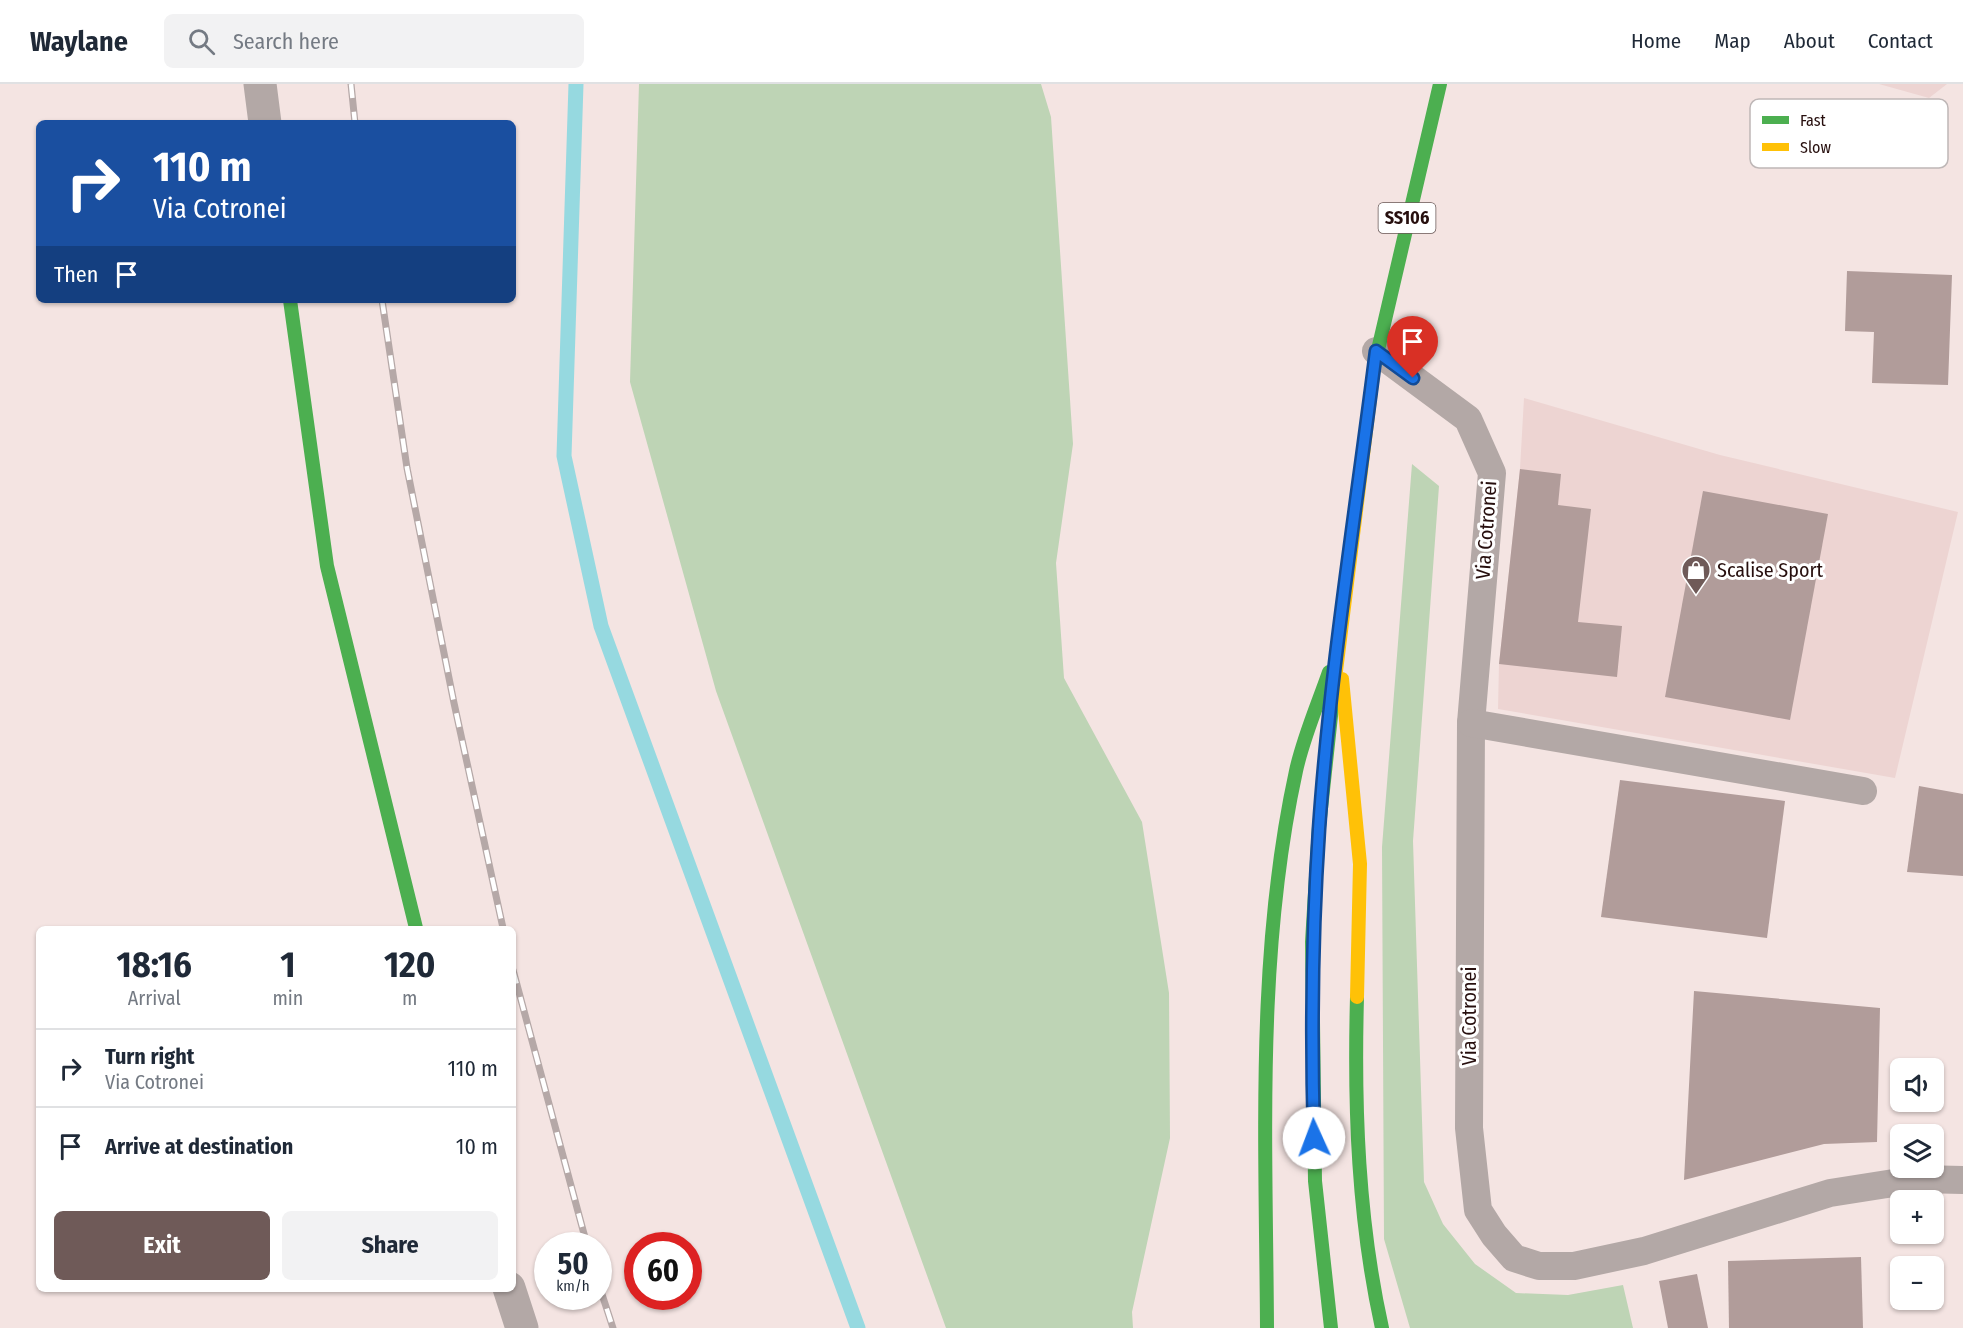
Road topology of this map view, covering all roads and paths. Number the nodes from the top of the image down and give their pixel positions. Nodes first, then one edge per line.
1 (260, 84) edge
2 (1440, 84) edge
3 (266, 120) edge
4 (290, 303) edge
5 (1376, 351) junction
6 (1339, 645) junction
7 (1471, 723) junction
8 (1863, 791) dead end
9 (417, 926) edge
10 (1963, 1180) edge
11 (510, 1292) edge
12 (522, 1328) edge
13 (1268, 1328) edge
14 (1331, 1328) edge
15 (1382, 1328) edge

1 - 3 street
2 - 5 main road, SS106
4 - 9 main road
5 - 6 main road, SS106
5 - 7 lane, Via Cotronei
6 - 13 main road
6 - 14 main road, SS106
6 - 15 main road
7 - 8 lane
7 - 10 lane, Via Cotronei
11 - 12 street

